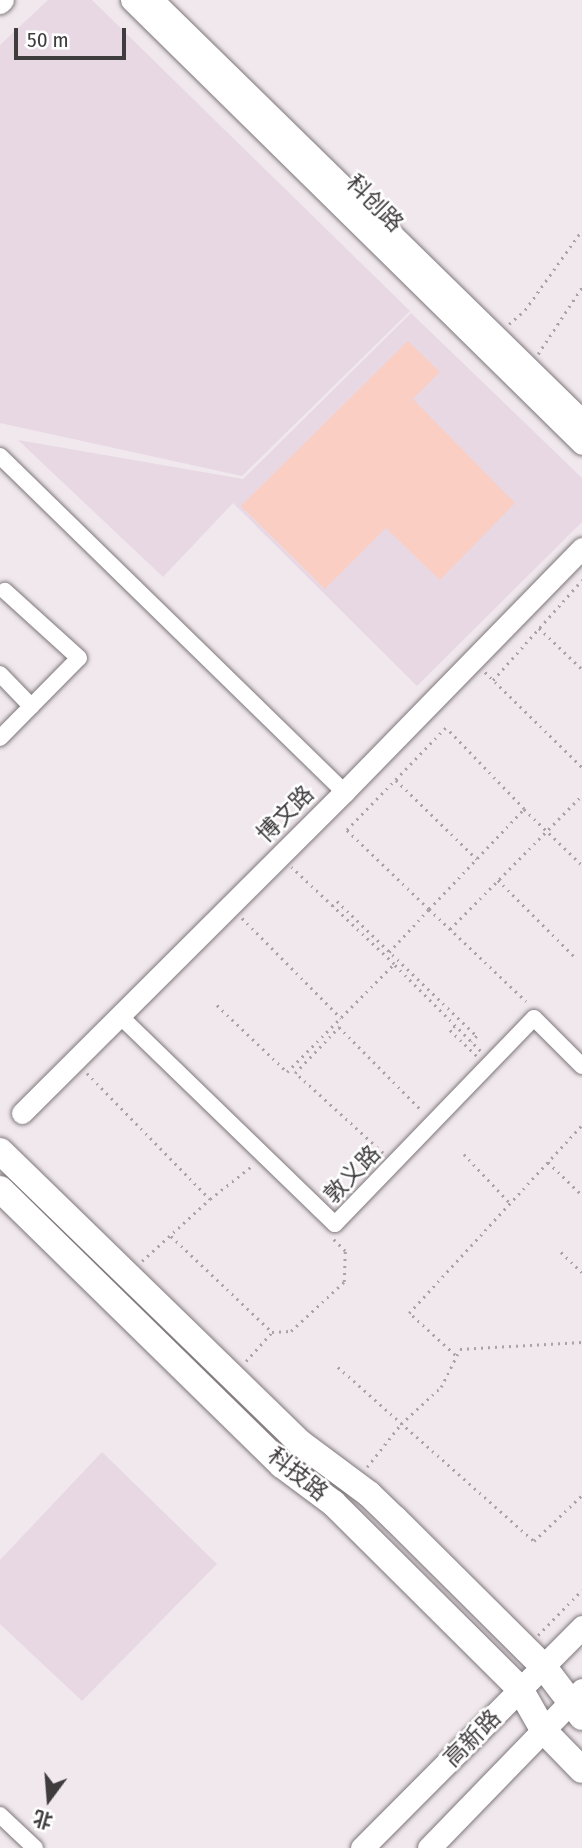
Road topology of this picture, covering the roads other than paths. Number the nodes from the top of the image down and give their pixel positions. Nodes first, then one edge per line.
1 (131, 0) edge
2 (153, 0) edge
3 (582, 420) edge
4 (582, 444) edge
5 (0, 456) edge
6 (582, 548) edge
7 (5, 591) dead end
8 (0, 674) edge
9 (31, 706) junction
10 (0, 738) edge
11 (344, 792) junction
12 (120, 1016) junction
13 (582, 1066) edge
14 (22, 1113) dead end
15 (0, 1151) edge
16 (0, 1189) edge
17 (582, 1627) edge
18 (534, 1657) junction
19 (520, 1689) junction
20 (578, 1704) edge
21 (544, 1731) junction
22 (582, 1770) edge
23 (0, 1815) edge
24 (35, 1848) edge
25 (362, 1848) edge
26 (429, 1848) edge

1 - 4 street, 科创路
2 - 3 street, 科创路
5 - 11 street
6 - 11 street, 博文路
7 - 9 street
8 - 9 street
9 - 10 street
11 - 12 street, 博文路
12 - 13 street, 敦义路
12 - 14 street, 博文路
15 - 18 main road, 科技路
16 - 19 main road, 科技路
17 - 18 main road, 高新路
18 - 19 main road, 高新路
18 - 20 main road, 科技路
19 - 21 main road, 科技路
19 - 25 main road, 高新路
20 - 21 main road, 高新路
21 - 22 main road, 科技路
21 - 26 main road, 高新路
23 - 24 street

